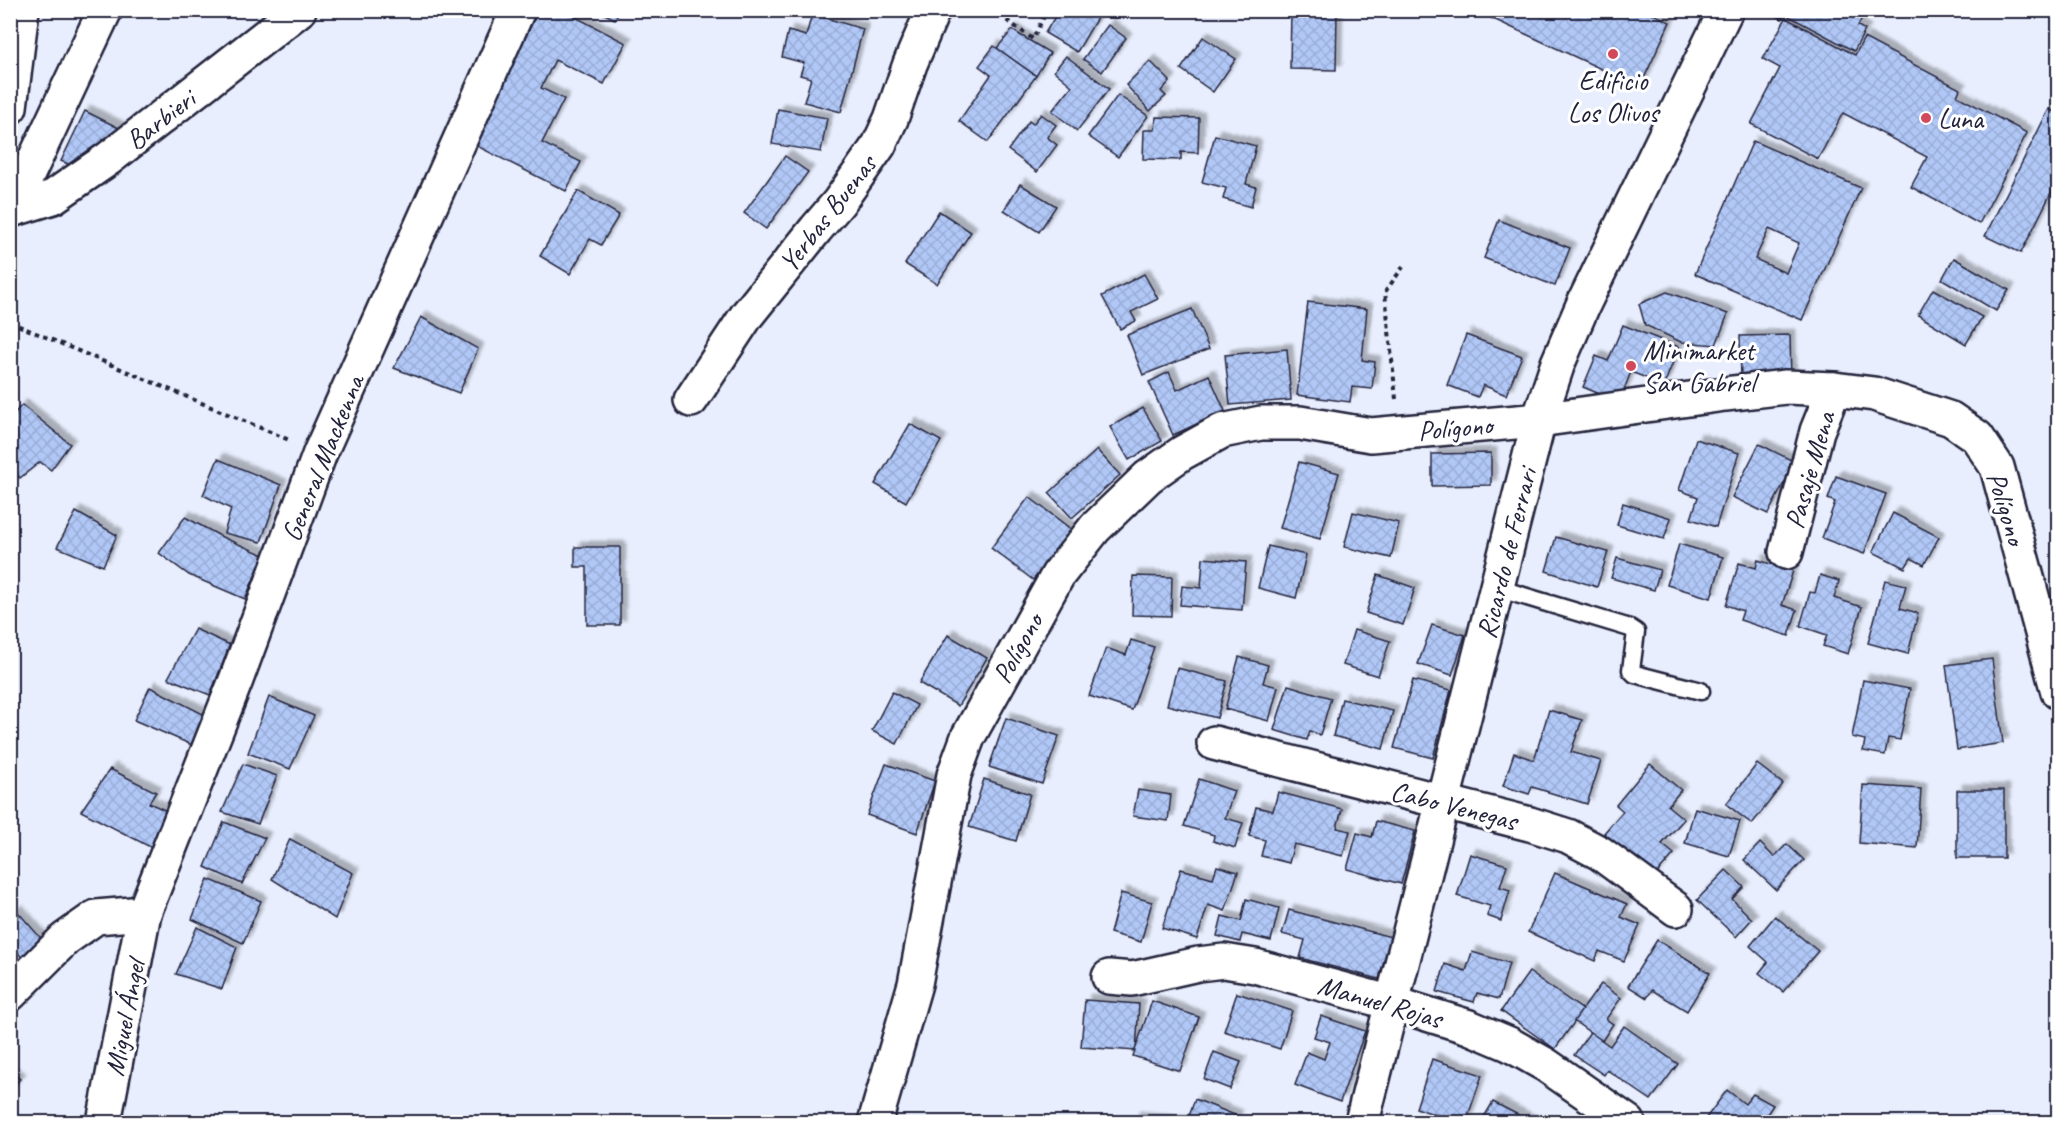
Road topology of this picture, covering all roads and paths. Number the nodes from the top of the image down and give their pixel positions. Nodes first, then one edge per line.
1 (22, 10) edge
2 (105, 10) edge
3 (299, 10) edge
4 (518, 10) edge
5 (933, 10) edge
6 (992, 10) edge
7 (1047, 10) edge
8 (1726, 10) edge
9 (10, 107) edge
10 (10, 179) edge
11 (11, 211) edge
12 (1403, 267) dead end
13 (10, 322) edge
14 (1834, 388) junction
15 (691, 400) dead end
16 (1539, 420) junction
17 (1399, 432) junction
18 (320, 453) junction
19 (1786, 552) dead end
20 (1497, 588) junction
21 (1701, 691) dead end
22 (2058, 692) edge
23 (1214, 743) dead end
24 (1444, 803) junction
25 (1676, 909) dead end
26 (144, 912) junction
27 (1109, 977) dead end
28 (10, 994) edge
29 (1392, 1003) junction
30 (105, 1122) edge
31 (875, 1122) edge
32 (1362, 1122) edge
33 (1628, 1122) edge

1 - 9 street
2 - 11 street
3 - 11 street, Barbieri
4 - 18 street, General Mackenna
5 - 15 street, Yerbas Buenas
6 - 7 path
8 - 16 street, Ricardo de Ferrari
10 - 11 street
12 - 17 path
13 - 18 path
14 - 16 street, Polígono
14 - 19 street, Pasaje Mena
14 - 22 street, Polígono
16 - 17 street, Polígono
16 - 20 street, Ricardo de Ferrari
17 - 31 street, Polígono
18 - 26 street, General Mackenna
20 - 21 lane
20 - 24 street, Ricardo de Ferrari
23 - 24 street, Cabo Venegas
24 - 25 street, Cabo Venegas
24 - 29 street, Ricardo de Ferrari
26 - 28 street
26 - 30 street, Miguel Ángel
27 - 29 street, Manuel Rojas
29 - 32 street, Ricardo de Ferrari
29 - 33 street, Manuel Rojas

